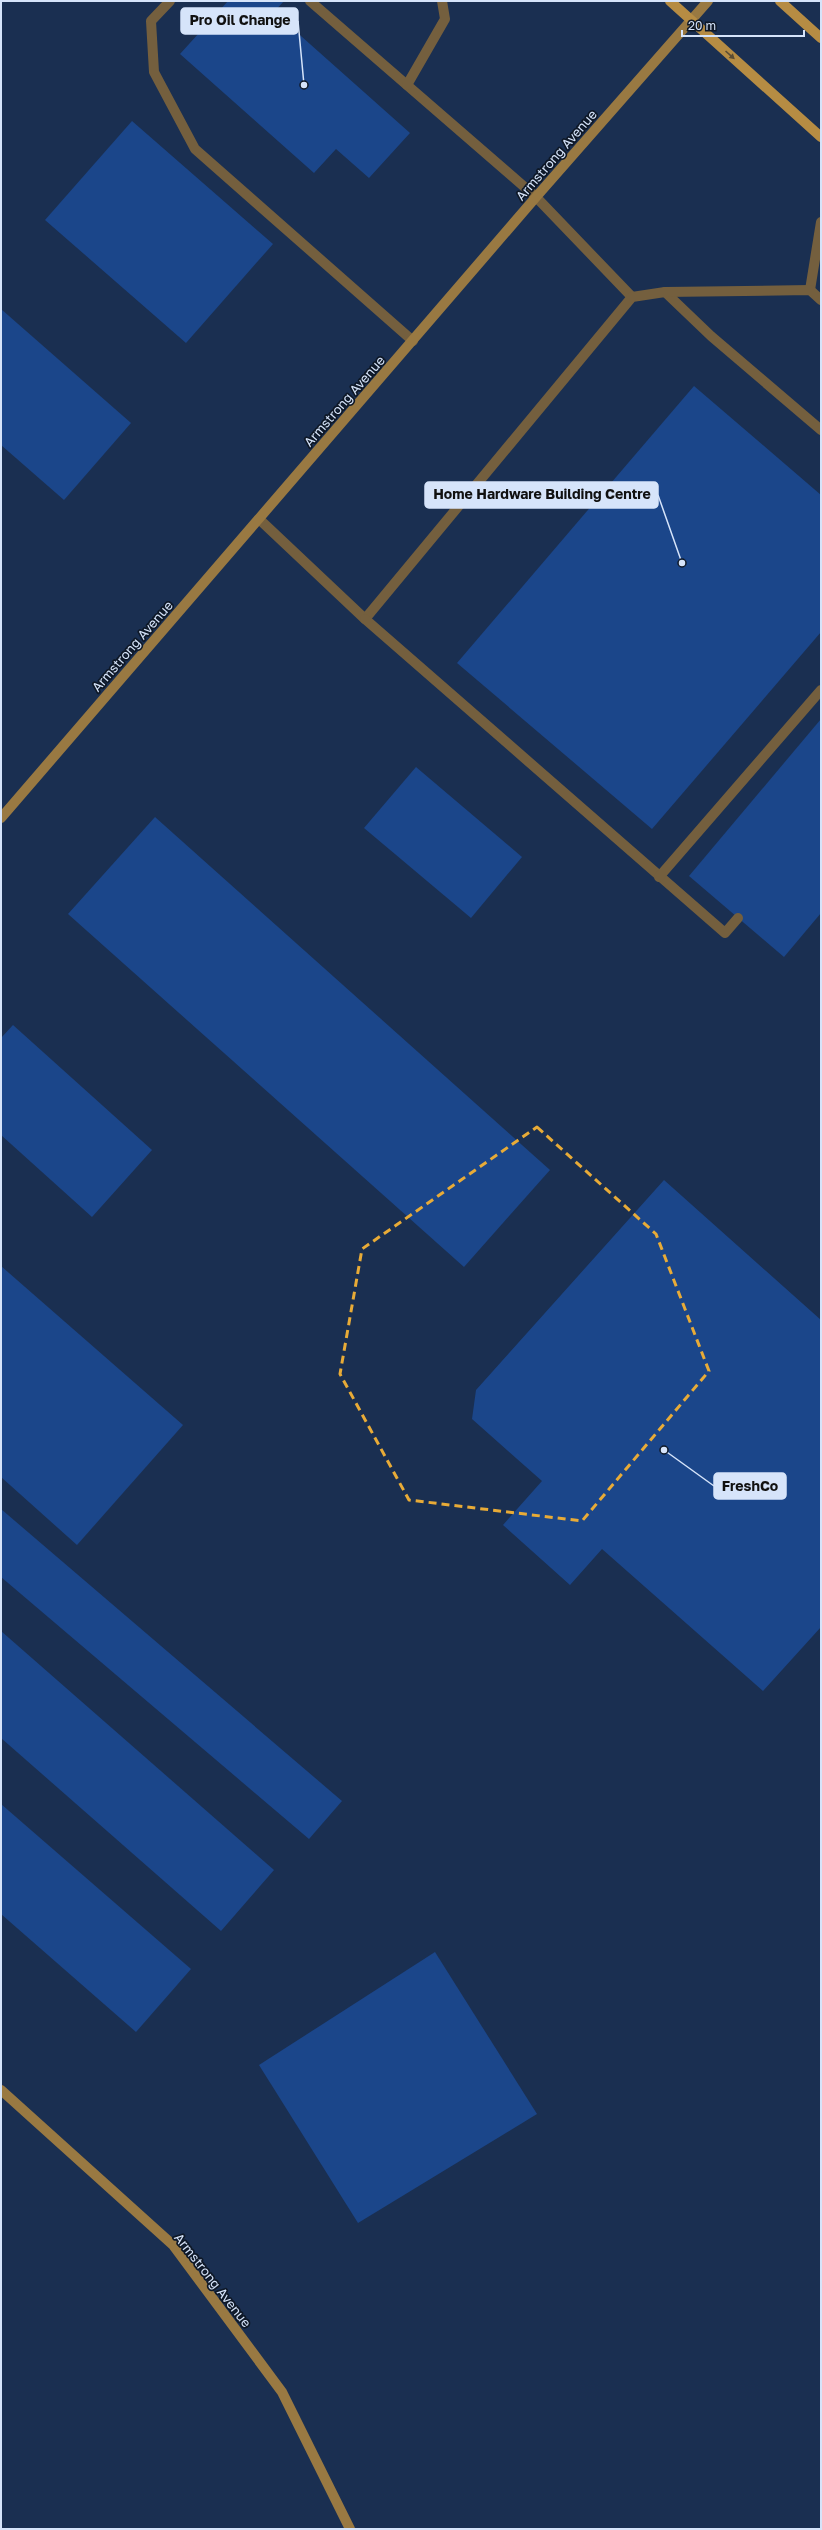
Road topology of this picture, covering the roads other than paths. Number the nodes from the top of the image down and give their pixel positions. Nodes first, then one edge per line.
1 (170, 1) edge
2 (310, 1) edge
3 (442, 1) edge
4 (670, 1) edge
5 (708, 1) edge
6 (780, 1) edge
7 (691, 19) junction
8 (821, 38) edge
9 (407, 86) junction
10 (821, 137) edge
11 (536, 197) junction
12 (821, 222) edge
13 (810, 290) junction
14 (665, 292) junction
15 (632, 297) junction
16 (821, 300) edge
17 (413, 341) junction
18 (821, 430) edge
19 (260, 519) junction
20 (365, 619) junction
21 (821, 690) edge
22 (1, 818) edge
23 (659, 877) junction
24 (738, 918) dead end
25 (1, 2090) edge
26 (350, 2529) edge

1 - 17 lane
2 - 9 lane
3 - 9 lane
4 - 7 main road
5 - 7 street, Armstrong Avenue
6 - 8 main road
7 -> 10 main road
7 - 11 street, Armstrong Avenue
9 - 11 lane
11 - 15 lane
11 - 17 street, Armstrong Avenue
12 - 13 lane
13 - 14 lane
13 - 16 lane
14 - 15 lane
14 - 18 lane
15 - 20 lane
17 - 19 street, Armstrong Avenue
19 - 20 lane
19 - 22 street, Armstrong Avenue
20 - 23 lane
21 - 23 lane
23 - 24 lane
25 - 26 street, Armstrong Avenue

